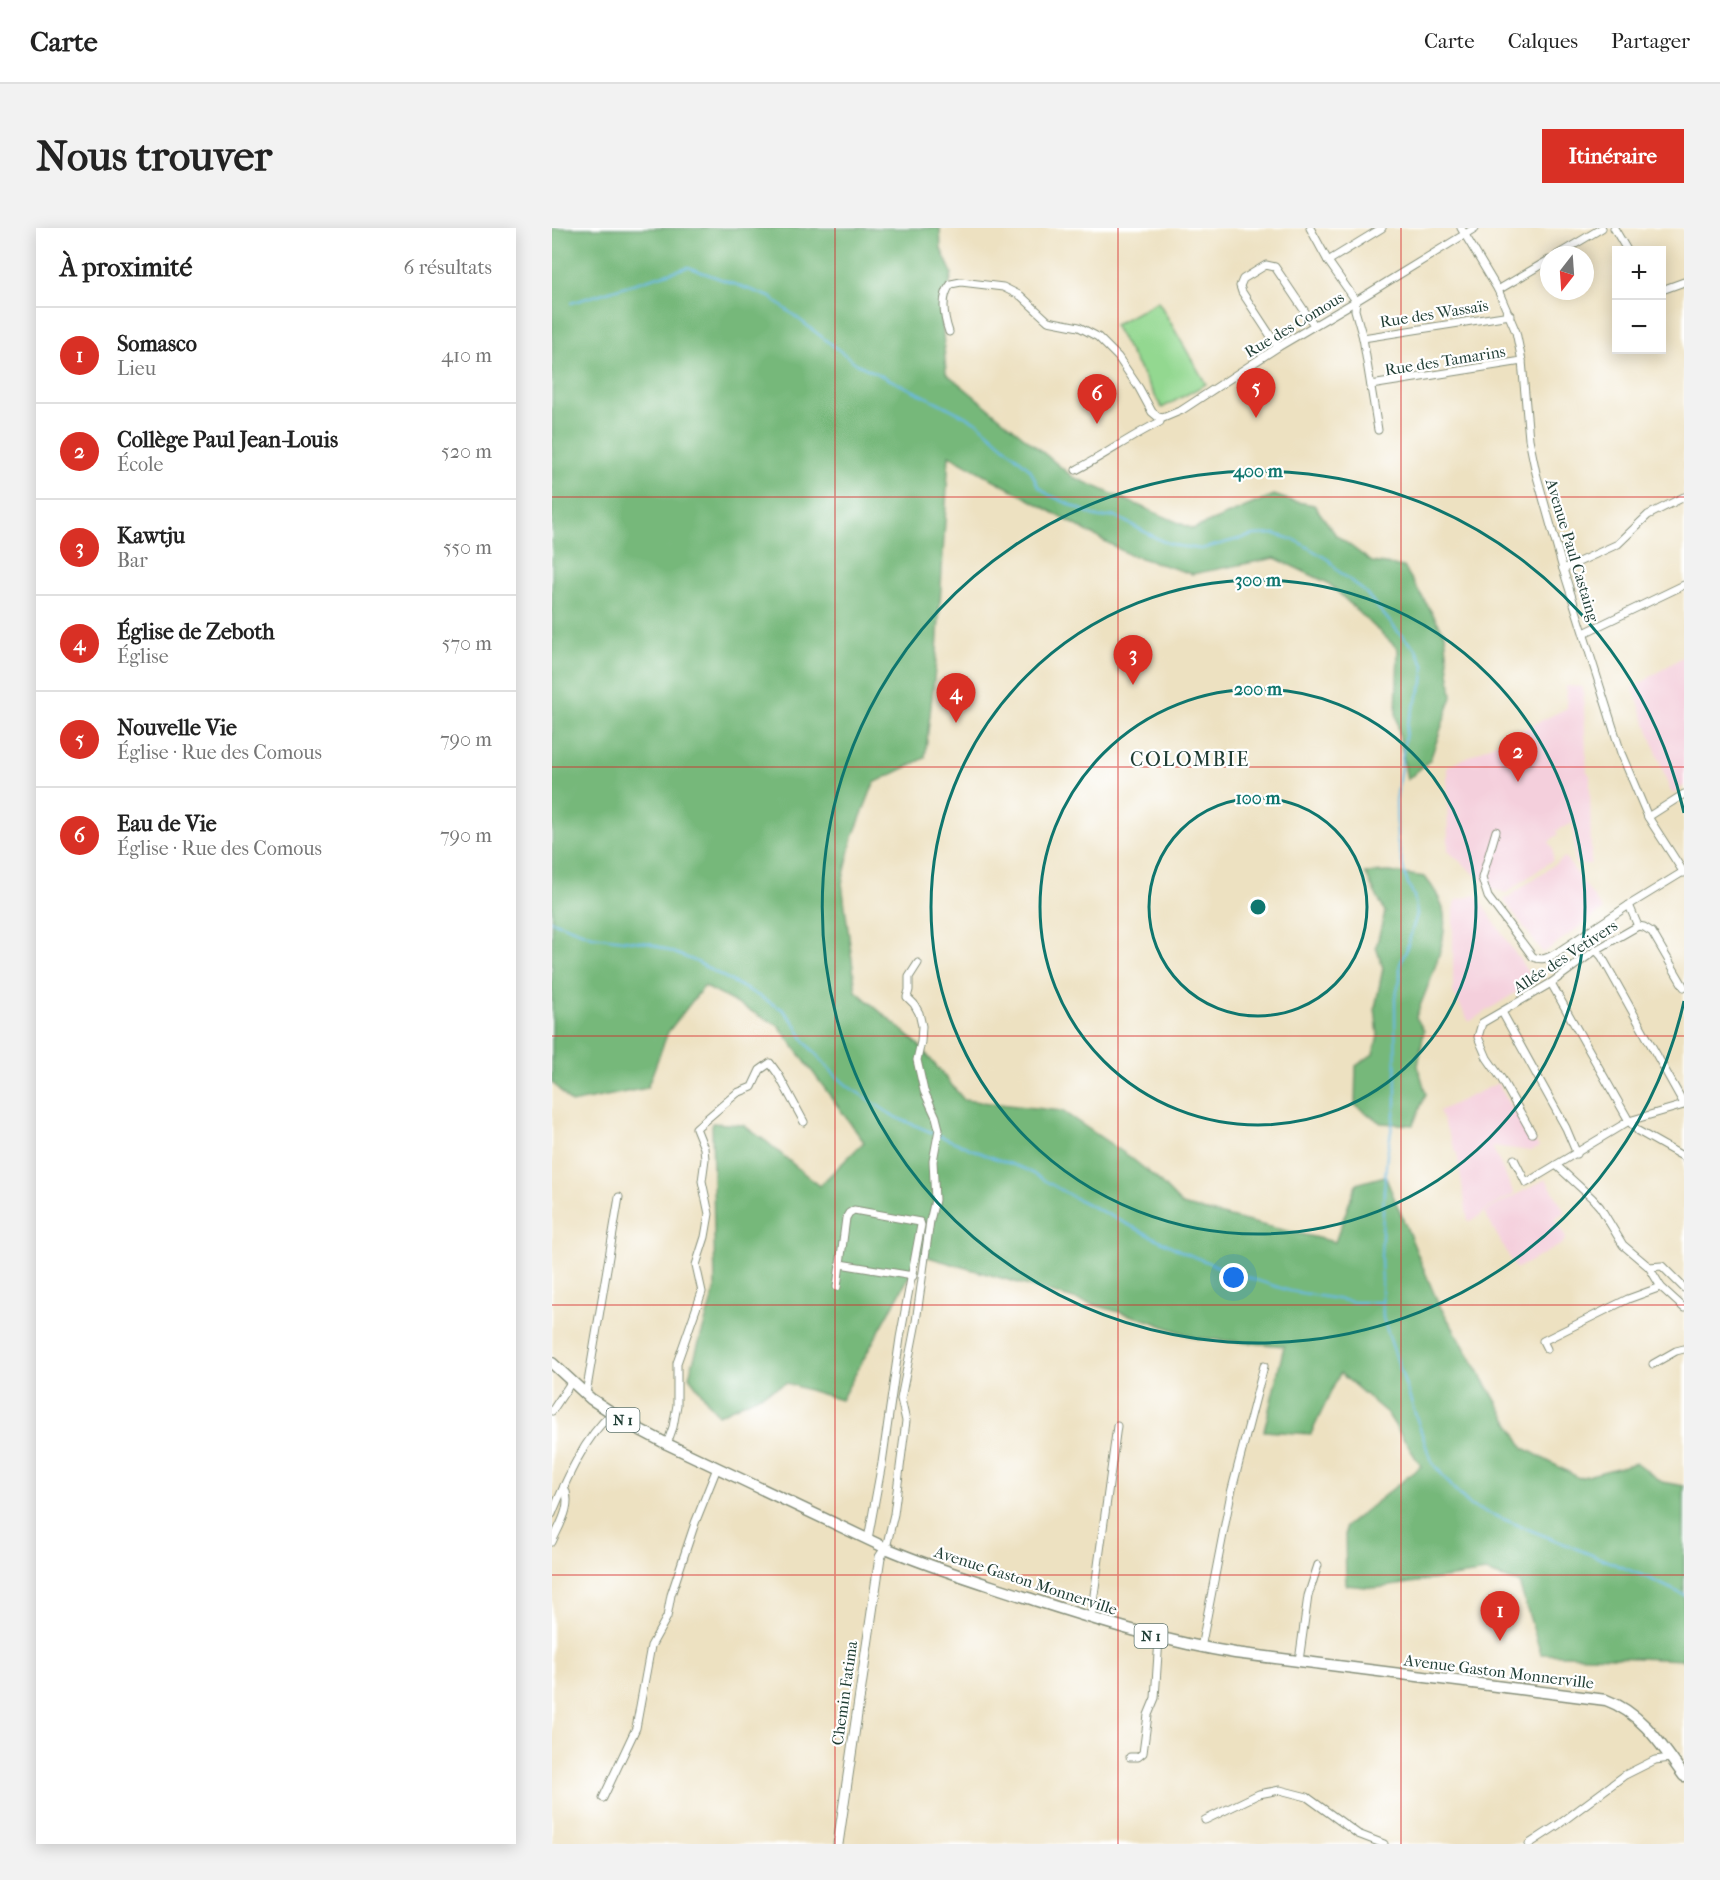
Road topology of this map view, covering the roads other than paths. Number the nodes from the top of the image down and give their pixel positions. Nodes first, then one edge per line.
1 (1310, 228) edge
2 (1382, 228) edge
3 (1475, 228) edge
4 (1602, 228) edge
5 (1614, 228) edge
6 (1463, 231) edge
7 (1572, 246) edge
8 (1625, 246) edge
9 (1328, 261) junction
10 (1540, 265) edge
11 (1684, 282) edge
12 (1666, 289) edge
13 (1498, 290) junction
14 (1356, 301) junction
15 (1510, 315) junction
16 (1314, 325) junction
17 (949, 332) dead end
18 (1363, 338) junction
19 (1278, 347) junction
20 (1522, 361) junction
21 (1371, 385) junction
22 (1160, 417) junction
23 (1378, 430) dead end
24 (1076, 470) dead end
25 (1684, 497) edge
26 (1563, 569) junction
27 (1684, 585) edge
28 (1584, 633) junction
29 (1684, 794) edge
30 (1648, 817) junction
31 (1496, 831) dead end
32 (1684, 873) edge
33 (1629, 904) junction
34 (1638, 926) junction
35 (1596, 950) junction
36 (918, 963) dead end
37 (1551, 983) junction
38 (1684, 987) edge
39 (1502, 1012) junction
40 (1684, 1104) edge
41 (1629, 1121) junction
42 (804, 1122) dead end
43 (1532, 1133) dead end
44 (1577, 1154) junction
45 (1684, 1157) edge
46 (1514, 1159) dead end
47 (1556, 1165) junction
48 (619, 1197) dead end
49 (840, 1264) junction
50 (1649, 1267) junction
51 (913, 1276) junction
52 (837, 1287) dead end
53 (1661, 1287) junction
54 (1684, 1288) edge
55 (1684, 1308) edge
56 (1547, 1349) dead end
57 (1684, 1349) edge
58 (552, 1363) edge
59 (1653, 1364) dead end
60 (1264, 1366) dead end
61 (572, 1381) junction
62 (586, 1394) junction
63 (552, 1411) edge
64 (612, 1413) junction
65 (1117, 1426) dead end
66 (667, 1444) junction
67 (717, 1468) junction
68 (564, 1486) junction
69 (552, 1514) edge
70 (868, 1539) junction
71 (552, 1542) edge
72 (886, 1548) junction
73 (1318, 1565) dead end
74 (1090, 1617) junction
75 (1160, 1639) junction
76 (1201, 1648) junction
77 (1299, 1661) junction
78 (1130, 1757) dead end
79 (1670, 1758) junction
80 (1684, 1773) edge
81 (603, 1798) dead end
82 (1205, 1820) dead end
83 (838, 1844) edge
84 (1384, 1844) edge
85 (1529, 1844) edge

1 - 9 street
2 - 9 street
3 - 6 street, Rue des Comous
4 - 7 street
5 - 8 street
6 - 13 street, Avenue Paul Castaing
6 - 14 street, Rue des Comous
9 - 14 street
10 - 13 street
11 - 12 street
13 - 15 street, Avenue Paul Castaing
14 - 16 street, Rue des Comous
14 - 18 street
15 - 18 street, Rue des Wassaïs
15 - 20 street, Avenue Paul Castaing
16 - 19 street, Rue des Comous
16 - 19 street
17 - 22 street
18 - 21 street
19 - 22 street, Rue des Comous
20 - 21 street, Rue des Tamarins
20 - 26 street, Avenue Paul Castaing
21 - 23 street
22 - 24 street, Rue des Comous
25 - 26 street
26 - 28 street, Avenue Paul Castaing
27 - 28 street
28 - 30 street, Avenue Paul Castaing
29 - 30 street
30 - 32 street, Avenue Paul Castaing
31 - 33 street
32 - 33 street
33 - 34 street
34 - 35 street, Allée des Vetivers
34 - 38 street, Allée des Vetivers
35 - 37 street, Allée des Vetivers
35 - 40 street
36 - 72 street
37 - 39 street, Allée des Vetivers
37 - 41 street
39 - 43 street, Allée des Vetivers
39 - 44 street
40 - 41 street
41 - 44 street
41 - 45 street
42 - 66 street
44 - 47 street
46 - 47 street
47 - 50 street
48 - 62 street
49 - 51 street
49 - 51 street
49 - 52 street
50 - 53 street
50 - 54 street
51 - 70 street
53 - 55 street
53 - 56 street
57 - 59 street
58 - 61 main road, Avenue Gaston Monnerville / N 1
60 - 76 street
61 - 62 main road, Avenue Gaston Monnerville / N 1
61 - 63 street
62 - 64 main road, Avenue Gaston Monnerville / N 1
64 - 66 main road, Avenue Gaston Monnerville / N 1
64 - 68 street
65 - 74 street
66 - 67 main road, Avenue Gaston Monnerville / N 1
67 - 70 main road, Avenue Gaston Monnerville / N 1
67 - 81 street
68 - 69 street
68 - 71 street
70 - 72 main road, Avenue Gaston Monnerville / N 1
72 - 74 main road, Avenue Gaston Monnerville / N 1
72 - 83 street, Chemin Fatima
73 - 77 street
74 - 75 main road, Avenue Gaston Monnerville / N 1
75 - 76 main road, Avenue Gaston Monnerville / N 1
75 - 78 street
76 - 77 main road, Avenue Gaston Monnerville / N 1
77 - 79 main road, Avenue Gaston Monnerville / N 1
79 - 80 main road, Avenue Gaston Monnerville / N 1
79 - 85 street
82 - 84 street

